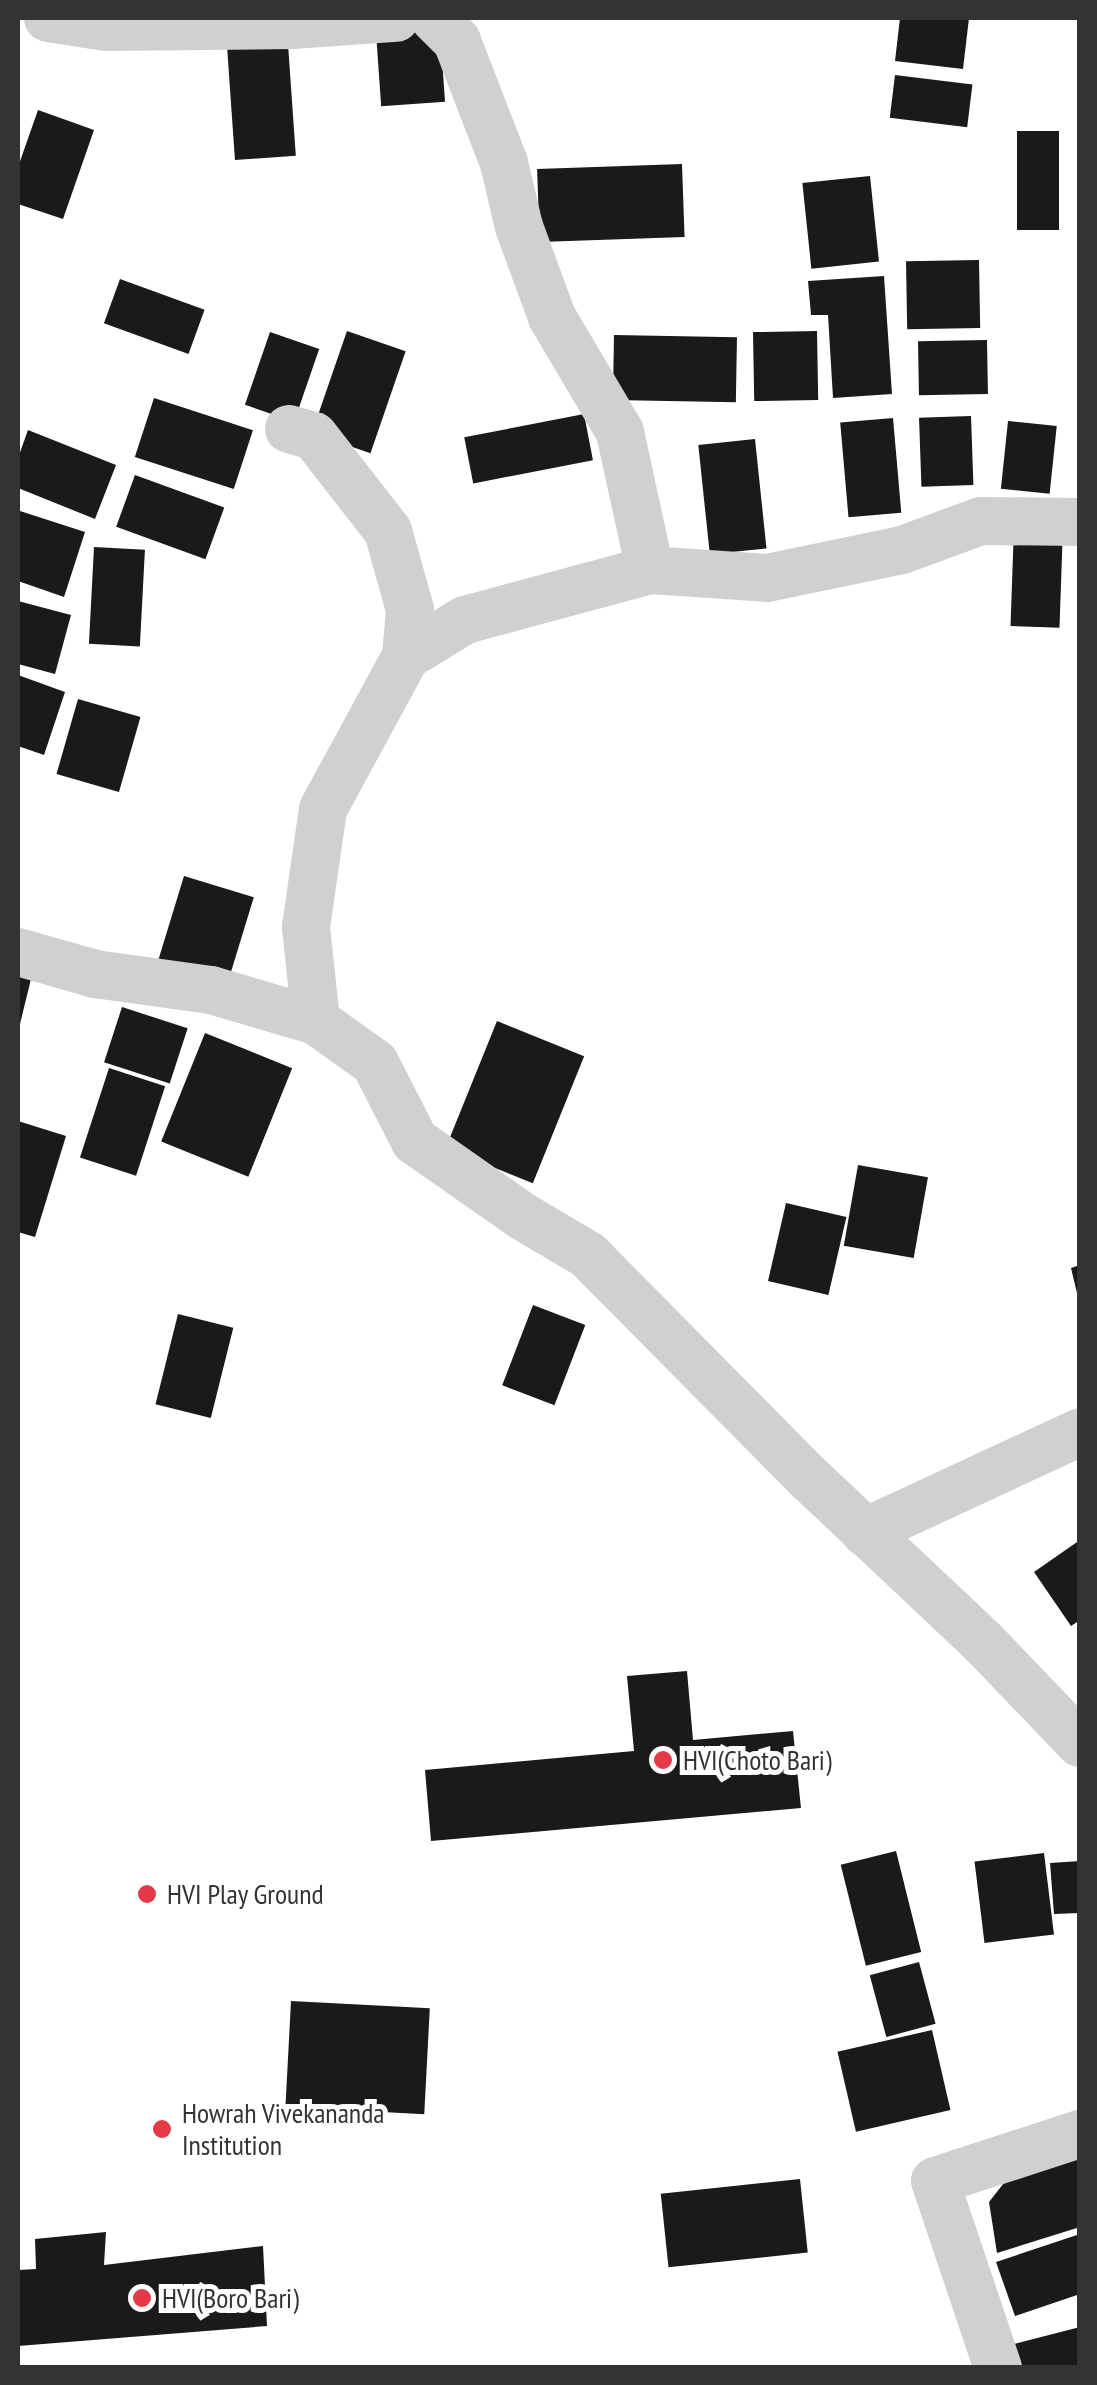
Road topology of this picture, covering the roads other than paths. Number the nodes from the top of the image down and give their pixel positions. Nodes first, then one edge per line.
1 (48, 18) edge
2 (396, 18) edge
3 (434, 18) edge
4 (289, 430) dead end
5 (1080, 522) edge
6 (650, 570) junction
7 (406, 656) junction
8 (18, 952) edge
9 (316, 1021) junction
10 (1080, 1432) edge
11 (866, 1532) junction
12 (1080, 1743) edge
13 (1080, 2134) edge
14 (998, 2368) edge

1 - 2 street
3 - 6 street
4 - 7 street
5 - 6 street
6 - 7 street
7 - 9 street
8 - 9 street
9 - 11 street
10 - 11 street
11 - 12 street
13 - 14 street

